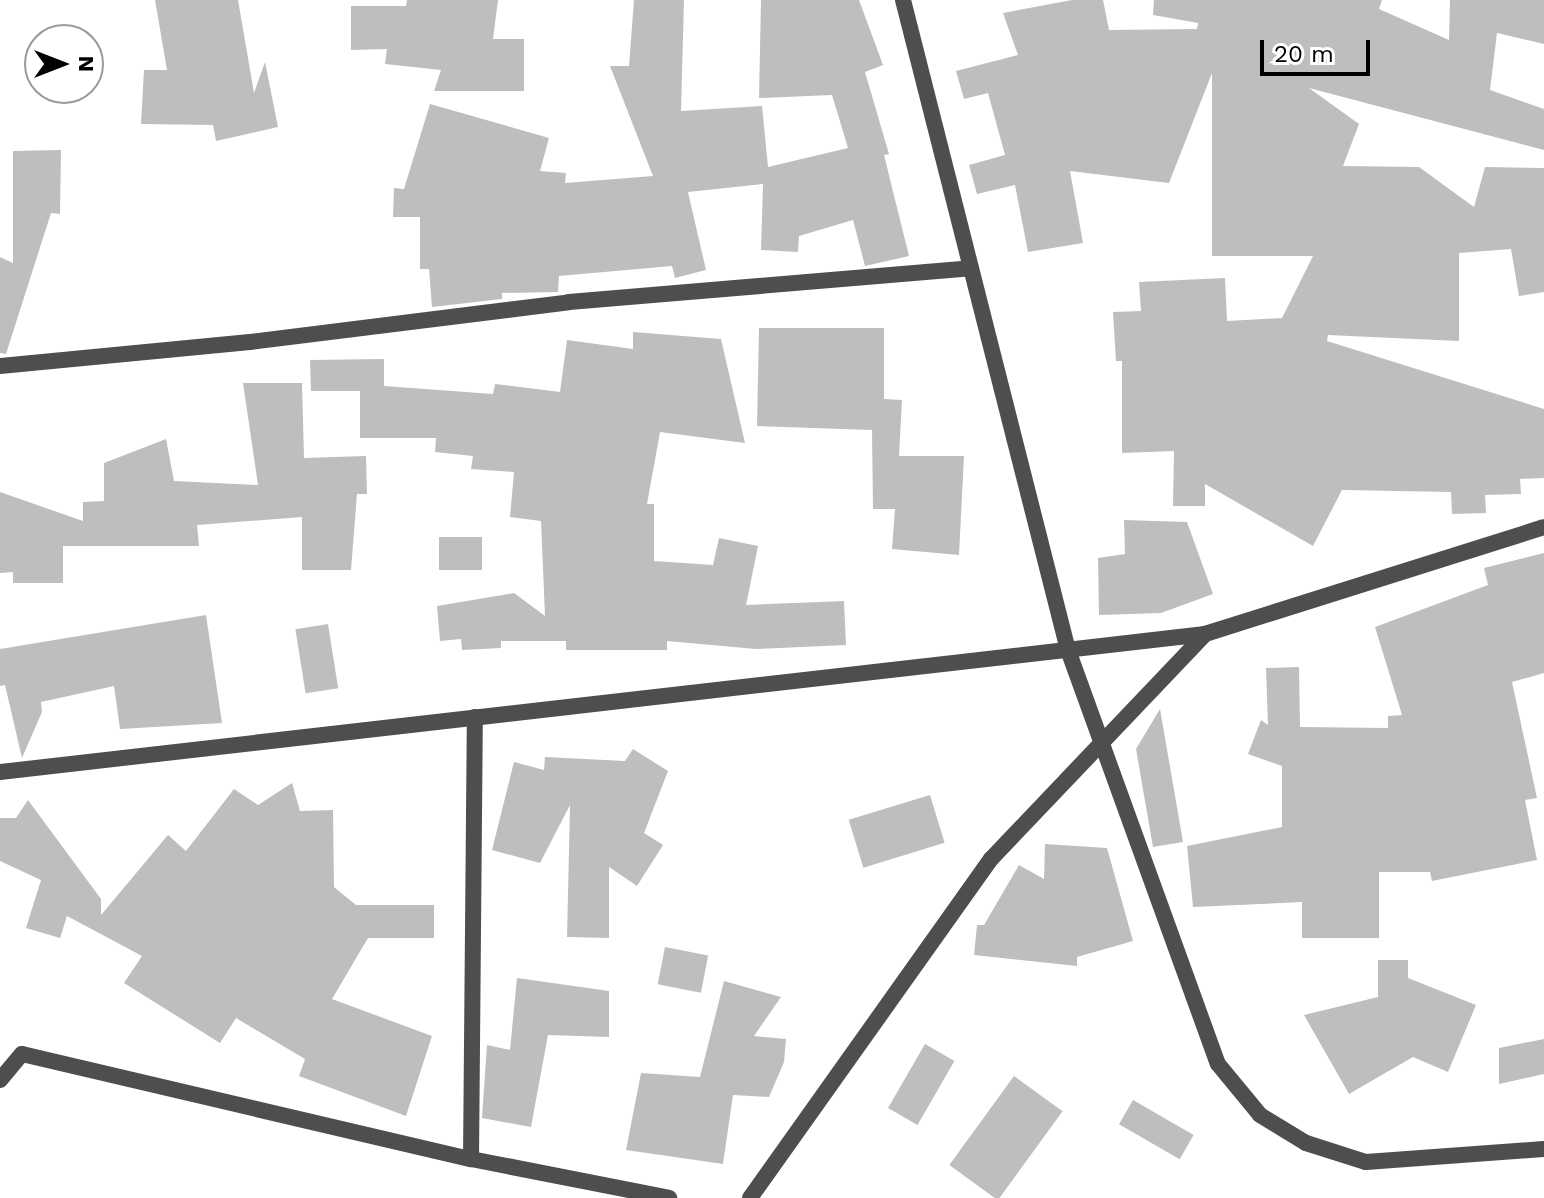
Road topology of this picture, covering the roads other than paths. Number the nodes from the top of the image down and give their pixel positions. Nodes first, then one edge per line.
1 (903, 0) edge
2 (971, 268) junction
3 (0, 366) edge
4 (1544, 527) edge
5 (1205, 634) junction
6 (1068, 650) junction
7 (475, 717) junction
8 (1100, 744) junction
9 (0, 772) edge
10 (0, 1080) edge
11 (1544, 1149) edge
12 (471, 1159) junction
13 (669, 1198) edge
14 (750, 1198) edge

1 - 2 street
2 - 3 street
2 - 6 street
4 - 5 street
5 - 6 street
5 - 8 street
6 - 7 street
6 - 8 street
7 - 9 street
7 - 12 street
8 - 11 street
8 - 14 street
10 - 12 street
12 - 13 street

